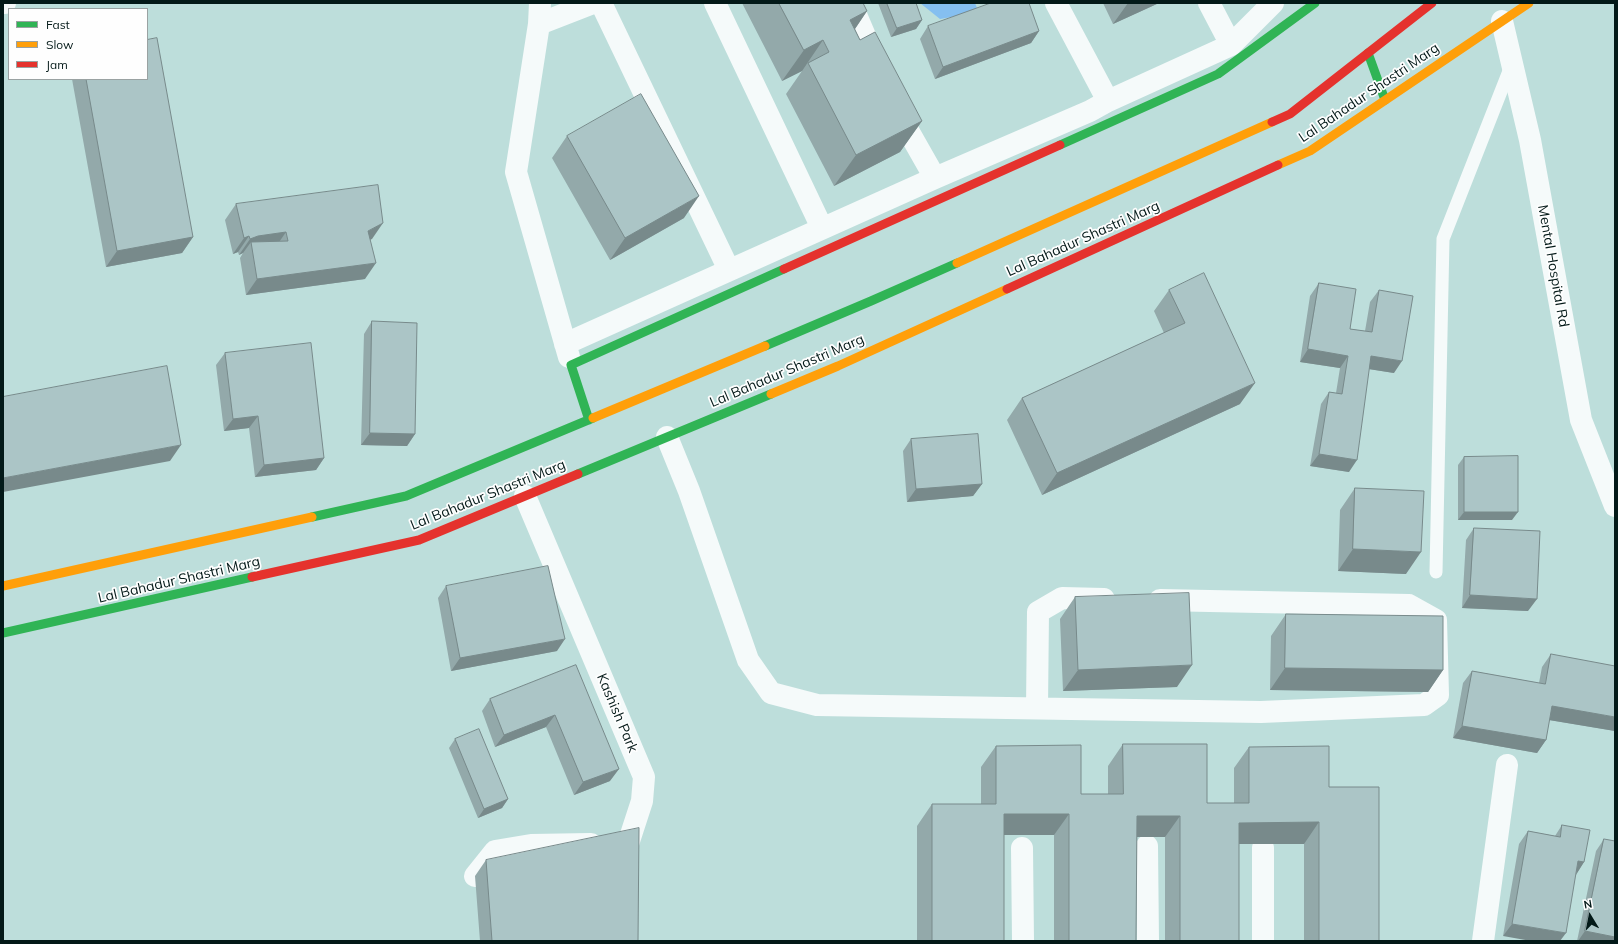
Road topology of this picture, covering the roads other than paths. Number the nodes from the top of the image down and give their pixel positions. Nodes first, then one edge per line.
1 (593, 3) edge
2 (601, 3) edge
3 (715, 3) edge
4 (851, 3) edge
5 (1056, 3) edge
6 (1209, 3) edge
7 (1273, 3) edge
8 (1315, 3) edge
9 (1432, 3) edge
10 (1529, 3) edge
11 (540, 13) edge
12 (1502, 21) junction
13 (1231, 45) junction
14 (1368, 53) junction
15 (1512, 65) junction
16 (1385, 100) junction
17 (1108, 101) junction
18 (935, 178) junction
19 (822, 228) junction
20 (729, 270) junction
21 (565, 344) junction
22 (572, 365) junction
23 (589, 420) junction
24 (668, 437) junction
25 (525, 496) junction
26 (1615, 506) edge
27 (1436, 572) dead end
28 (3, 586) edge
29 (3, 633) edge
30 (1037, 708) junction
31 (1507, 765) dead end
32 (628, 844) junction
33 (1147, 846) edge
34 (1022, 848) dead end
35 (1264, 848) edge
36 (475, 876) dead end
37 (622, 879) edge
38 (1023, 941) edge
39 (1148, 941) edge
40 (1263, 941) edge
41 (1483, 941) edge

1 - 11 street
2 - 20 street
3 - 19 street
4 - 18 street
5 - 17 street
6 - 13 street
7 - 13 street
8 - 22 main road
9 - 14 main road, Lal Bahadur Shastri Marg
10 - 12 main road, Lal Bahadur Shastri Marg
11 - 21 street
12 - 15 street, Mental Hospital Rd
12 - 16 main road, Lal Bahadur Shastri Marg
13 - 17 street
14 - 16 main road
14 - 23 main road, Lal Bahadur Shastri Marg
15 - 26 street, Mental Hospital Rd
15 - 27 lane
16 - 24 main road, Lal Bahadur Shastri Marg
17 - 18 street
18 - 19 street
19 - 20 street
20 - 21 street
21 - 22 street
22 - 23 main road
23 - 28 main road, Lal Bahadur Shastri Marg
24 - 25 main road, Lal Bahadur Shastri Marg
24 - 30 street
25 - 29 main road, Lal Bahadur Shastri Marg
25 - 32 street, Kashish Park
30 - 30 street
31 - 41 street
32 - 36 street
32 - 37 street, Kashish Park
33 - 39 street
34 - 38 street
35 - 40 street

